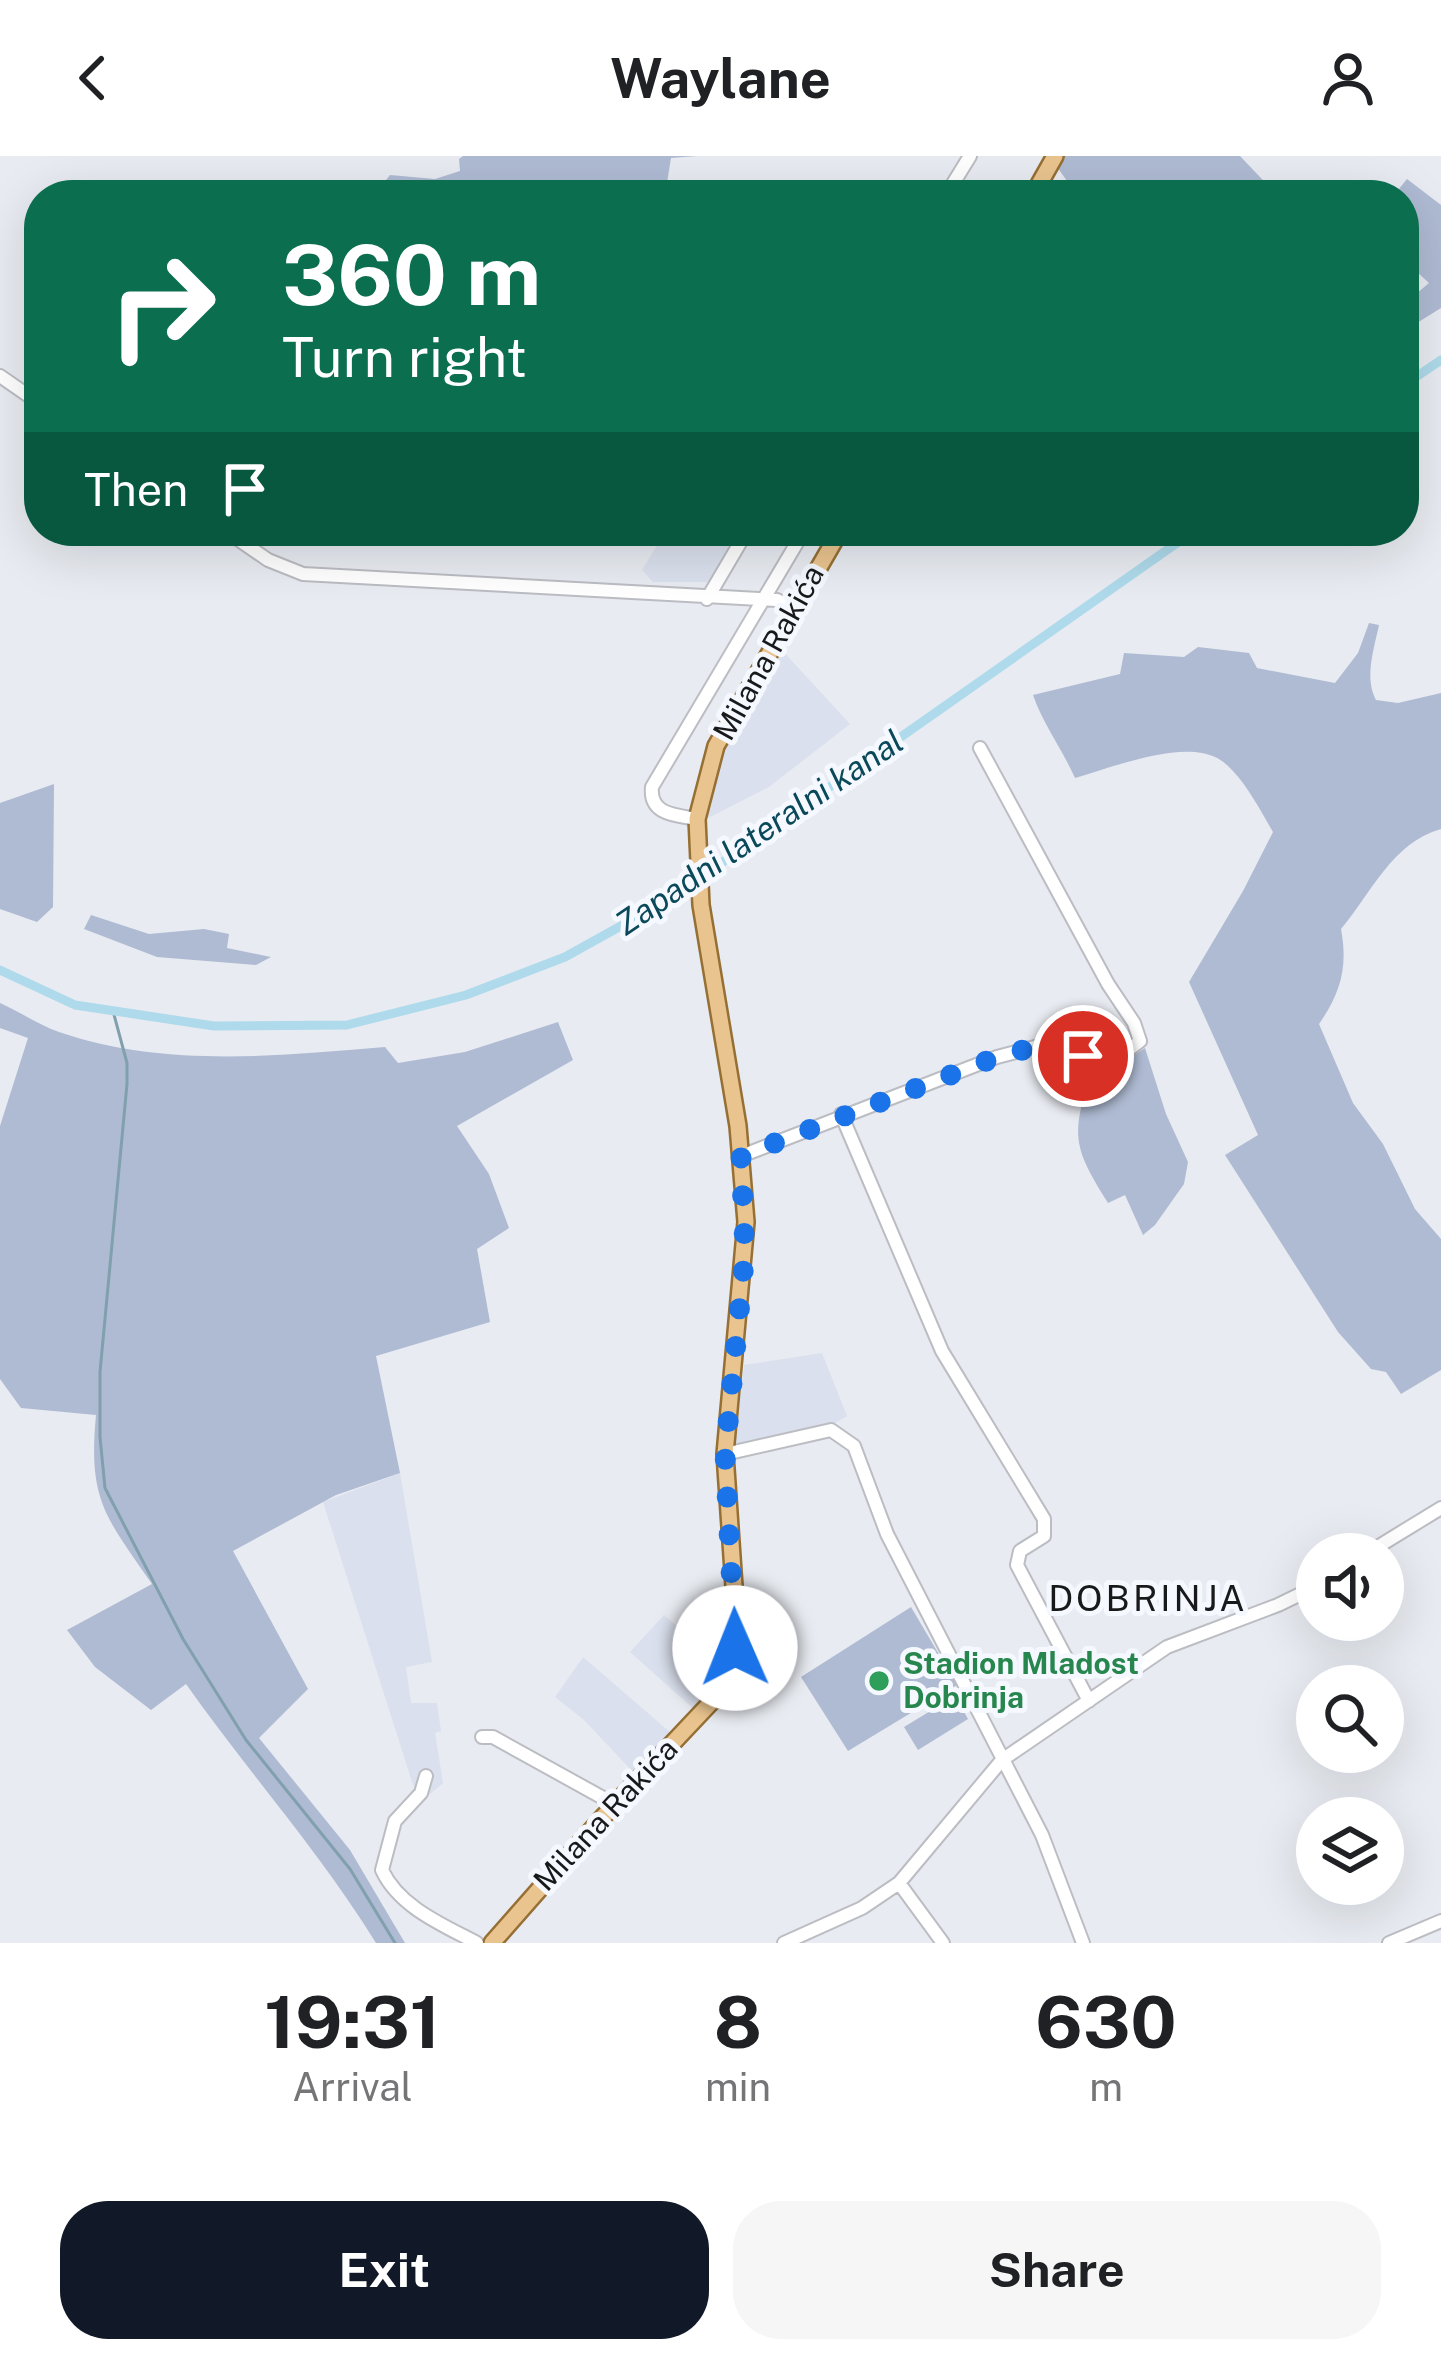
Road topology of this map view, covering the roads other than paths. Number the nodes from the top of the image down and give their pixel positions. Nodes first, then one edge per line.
1 (248, 546) edge
2 (738, 546) edge
3 (795, 546) edge
4 (831, 546) edge
5 (707, 599) junction
6 (762, 602) junction
7 (793, 609) junction
8 (980, 748) dead end
9 (698, 819) junction
10 (841, 1114) junction
11 (741, 1156) junction
12 (725, 1454) junction
13 (1441, 1508) edge
14 (1400, 1533) edge
15 (1296, 1597) edge
16 (1089, 1701) junction
17 (482, 1738) dead end
18 (1002, 1760) junction
19 (426, 1776) dead end
20 (979, 1784) junction
21 (1015, 1784) junction
22 (614, 1804) junction
23 (898, 1883) junction
24 (1441, 1921) edge
25 (477, 1943) edge
26 (492, 1943) edge
27 (784, 1943) edge
28 (943, 1943) edge
29 (1083, 1943) edge
30 (1389, 1943) edge

1 - 5 street
2 - 5 street
3 - 6 street
4 - 7 main road, Milana Rakića
5 - 6 street
6 - 7 street
6 - 9 street
7 - 9 main road, Milana Rakića
8 - 10 street
9 - 11 main road, Milana Rakića
10 - 11 street
10 - 16 street
11 - 12 main road, Milana Rakića
12 - 18 street
12 - 22 main road, Milana Rakića
13 - 14 street
15 - 16 street
16 - 18 street
17 - 22 street
18 - 20 street
18 - 21 street
19 - 25 street
20 - 21 street
20 - 23 street
21 - 29 street
22 - 26 main road, Milana Rakića
23 - 27 street
23 - 28 street
24 - 30 street

